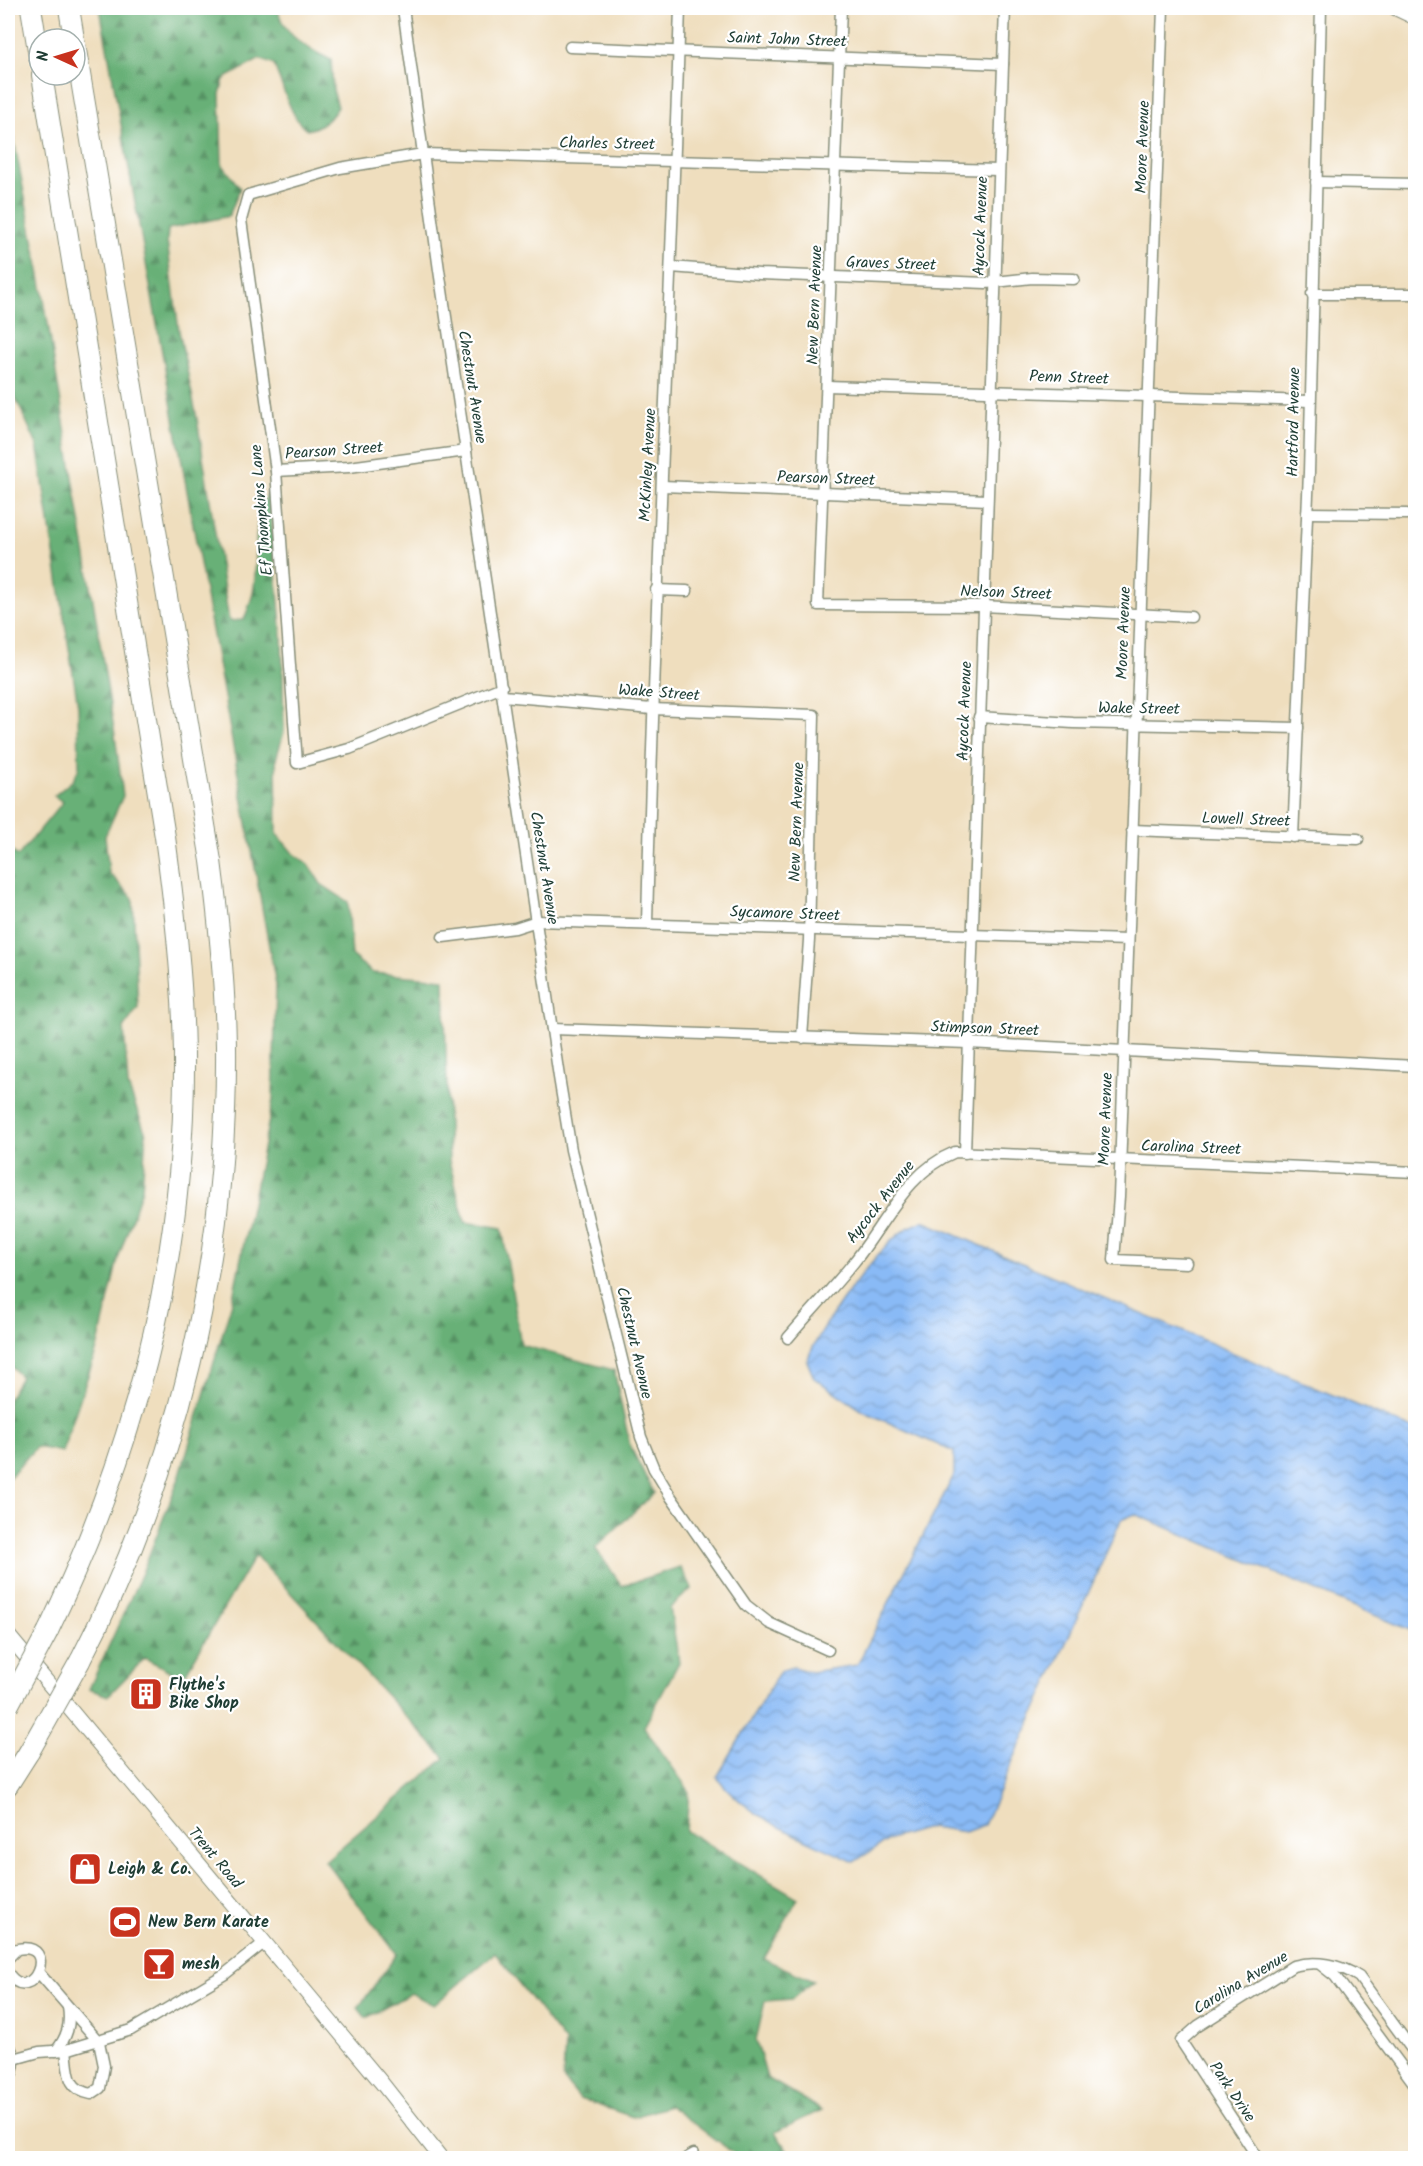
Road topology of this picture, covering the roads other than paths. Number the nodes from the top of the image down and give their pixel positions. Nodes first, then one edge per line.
1 (31, 8) edge
2 (69, 8) edge
3 (403, 8) edge
4 (680, 8) edge
5 (841, 8) edge
6 (1005, 8) edge
7 (1163, 8) edge
8 (1321, 8) edge
9 (1395, 8) edge
10 (1416, 18) edge
11 (34, 27) edge
12 (72, 27) edge
13 (570, 48) dead end
14 (679, 52) junction
15 (839, 57) junction
16 (1003, 64) junction
17 (44, 87) edge
18 (82, 87) edge
19 (423, 154) junction
20 (675, 160) junction
21 (836, 166) junction
22 (998, 170) junction
23 (1316, 182) junction
24 (1416, 184) edge
25 (241, 220) joint
26 (671, 267) junction
27 (831, 277) junction
28 (1074, 279) dead end
29 (995, 282) junction
30 (1312, 294) junction
31 (1416, 294) edge
32 (827, 386) junction
33 (990, 391) junction
34 (1148, 396) junction
35 (1310, 401) junction
36 (466, 451) junction
37 (276, 471) junction
38 (663, 486) junction
39 (824, 494) junction
40 (987, 500) junction
41 (1307, 513) junction
42 (1407, 513) dead end
43 (656, 590) junction
44 (687, 591) dead end
45 (818, 604) joint
46 (983, 606) junction
47 (1140, 616) junction
48 (1191, 617) dead end
49 (502, 692) junction
50 (652, 709) junction
51 (813, 715) joint
52 (979, 717) junction
53 (1135, 724) junction
54 (1298, 728) junction
55 (297, 763) joint
56 (1132, 830) junction
57 (1293, 837) junction
58 (1358, 839) dead end
59 (537, 921) junction
60 (647, 924) junction
61 (809, 930) junction
62 (972, 935) junction
63 (443, 937) dead end
64 (1128, 940) junction
65 (552, 1029) junction
66 (802, 1038) junction
67 (968, 1043) junction
68 (1124, 1050) junction
69 (1416, 1066) edge
70 (965, 1153) junction
71 (1119, 1161) junction
72 (1416, 1172) edge
73 (1187, 1263) dead end
74 (788, 1338) dead end
75 (8, 1635) edge
76 (828, 1650) dead end
77 (8, 1706) edge
78 (8, 1785) edge
79 (265, 1942) junction
80 (8, 1958) edge
81 (1321, 1965) junction
82 (8, 1972) edge
83 (39, 1973) junction
84 (67, 2005) junction
85 (1181, 2041) joint
86 (99, 2042) junction
87 (8, 2044) edge
88 (61, 2051) junction
89 (1416, 2055) edge
90 (14, 2059) junction
91 (8, 2081) edge
92 (1416, 2086) edge
93 (441, 2158) edge
94 (1258, 2158) edge

1 - 11 highway
2 - 12 highway
3 - 19 street, Chestnut Avenue
4 - 14 street, McKinley Avenue
5 - 15 street, New Bern Avenue
6 - 16 street, Aycock Avenue
7 - 34 street, Moore Avenue
8 - 23 street, Hartford Avenue
9 - 10 street
13 - 14 street, Saint John Street
14 - 15 street, Saint John Street
14 - 20 street, McKinley Avenue
15 - 16 street, Saint John Street
15 - 21 street, New Bern Avenue
16 - 22 street, Aycock Avenue
17 - 77 highway, bridge
18 - 78 highway, bridge
19 - 20 street, Charles Street
19 - 25 street, Charles Street
19 - 36 street, Chestnut Avenue
20 - 21 street, Charles Street
20 - 26 street, McKinley Avenue
21 - 22 street, Charles Street
21 - 27 street, New Bern Avenue
22 - 29 street, Aycock Avenue
23 - 24 street
23 - 30 street, Hartford Avenue
25 - 37 street, Ef Thompkins Lane
26 - 27 street, Graves Street
26 - 38 street, McKinley Avenue
27 - 29 street, Graves Street
27 - 32 street, New Bern Avenue
28 - 29 street, Graves Street
29 - 33 street, Aycock Avenue
30 - 31 street
30 - 35 street, Hartford Avenue
32 - 33 street, Penn Street
32 - 39 street, New Bern Avenue
33 - 34 street, Penn Street
33 - 40 street, Aycock Avenue
34 - 35 street, Penn Street
34 - 47 street, Moore Avenue
35 - 41 street, Hartford Avenue
36 - 37 street, Pearson Street
36 - 49 street, Chestnut Avenue
37 - 55 street, Ef Thompkins Lane
38 - 39 street, Pearson Street
38 - 43 street, McKinley Avenue
39 - 40 street, Pearson Street
39 - 45 street, New Bern Avenue
40 - 46 street, Aycock Avenue
41 - 42 street
41 - 54 street, Hartford Avenue
43 - 44 street
43 - 50 street, McKinley Avenue
45 - 46 street, Nelson Street
46 - 47 street, Nelson Street
46 - 52 street, Aycock Avenue
47 - 48 street, Nelson Street
47 - 53 street, Moore Avenue
49 - 50 street, Wake Street
49 - 55 street, Wake Street
49 - 59 street, Chestnut Avenue
50 - 51 street, Wake Street
50 - 60 street, McKinley Avenue
51 - 61 street, New Bern Avenue
52 - 53 street, Wake Street
52 - 62 street, Aycock Avenue
53 - 54 street, Wake Street
53 - 56 street, Moore Avenue
54 - 57 street, Hartford Avenue
56 - 57 street, Lowell Street
56 - 64 street, Moore Avenue
57 - 58 street, Lowell Street
59 - 60 street, Sycamore Street
59 - 63 street, Sycamore Street
59 - 65 street, Chestnut Avenue
60 - 61 street, Sycamore Street
61 - 62 street, Sycamore Street
61 - 66 street, New Bern Avenue
62 - 64 street, Sycamore Street
62 - 67 street, Aycock Avenue
64 - 68 street, Moore Avenue
65 - 66 street, Stimpson Street
65 - 76 street, Chestnut Avenue
66 - 67 street, Stimpson Street
67 - 68 street, Stimpson Street
67 - 70 street, Aycock Avenue
68 - 69 street, Stimpson Street
68 - 71 street, Moore Avenue
70 - 71 street, Carolina Street
70 - 74 street, Aycock Avenue
71 - 72 street, Carolina Street
71 - 73 street, Moore Avenue
75 - 79 street, Trent Road
79 - 86 street
79 - 93 street, Trent Road
80 - 83 street
81 - 85 street, Carolina Avenue
81 - 89 street, Carolina Avenue
81 - 92 street
82 - 83 street
83 - 84 street
84 - 86 street
84 - 88 street
85 - 94 street, Park Drive
86 - 88 street
86 - 88 street
87 - 90 street
88 - 90 street
90 - 91 street

